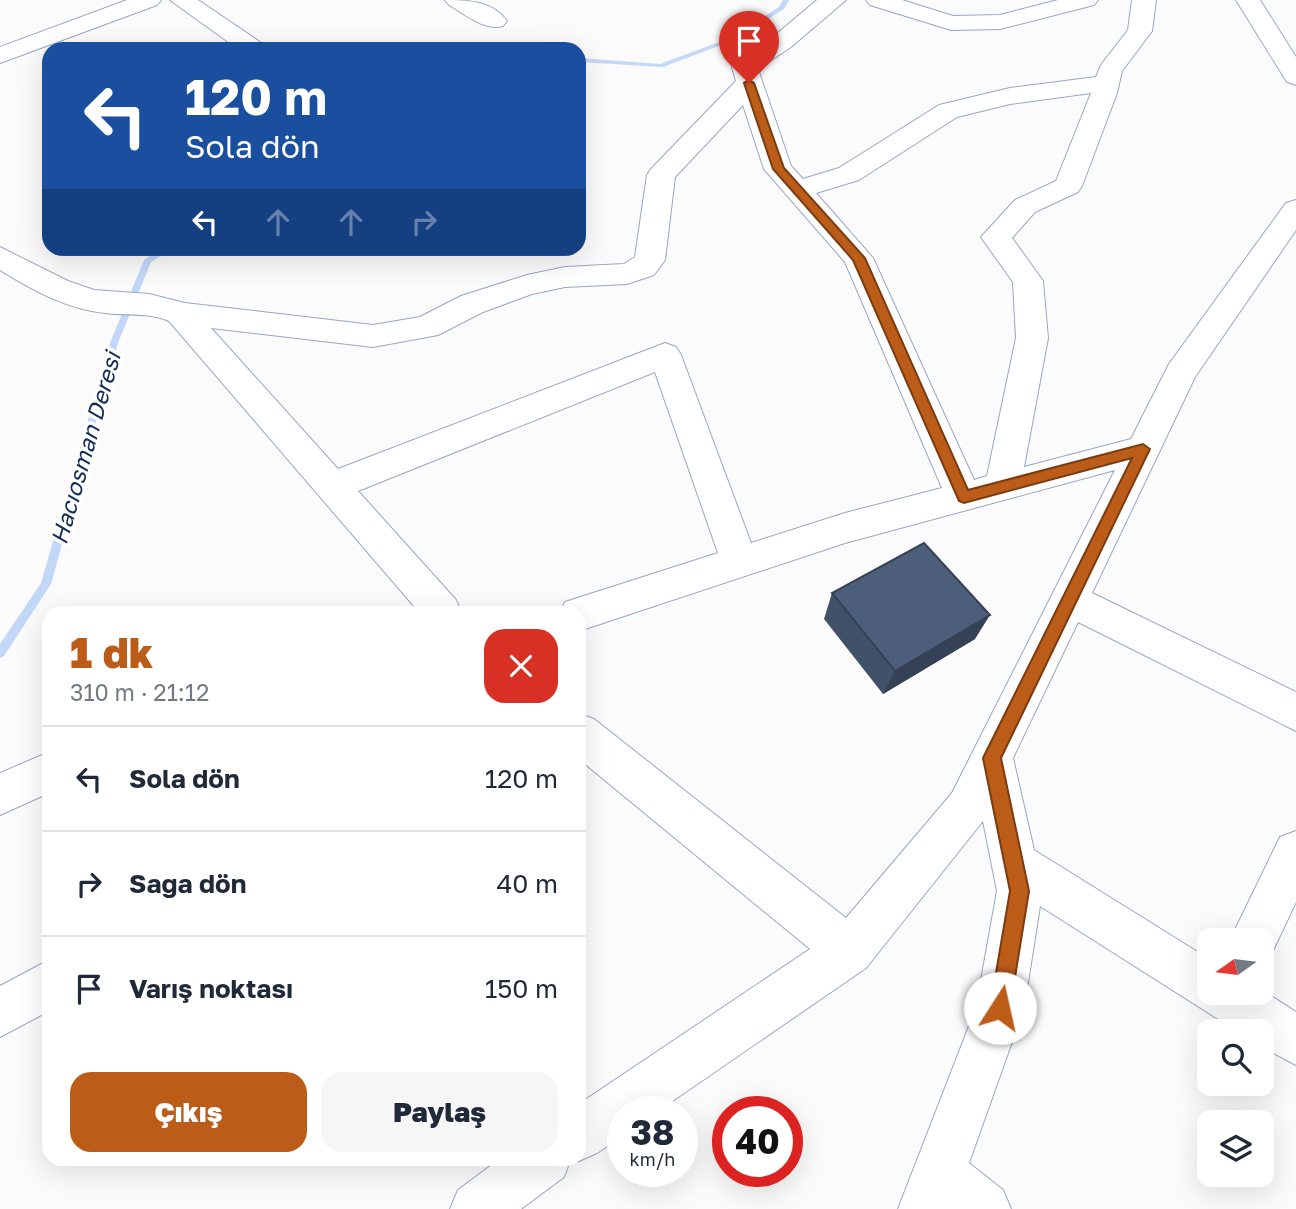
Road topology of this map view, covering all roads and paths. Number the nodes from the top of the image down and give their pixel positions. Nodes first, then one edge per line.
1 (149, 0) edge
2 (183, 0) edge
3 (457, 0) edge
4 (834, 0) edge
5 (878, 0) edge
6 (1086, 0) edge
7 (1144, 0) edge
8 (1248, 0) edge
9 (495, 21) dead end
10 (244, 42) edge
11 (0, 56) edge
12 (1296, 77) edge
13 (749, 83) junction
14 (1107, 83) junction
15 (797, 190) junction
16 (1296, 209) edge
17 (0, 257) edge
18 (174, 310) junction
19 (1143, 449) junction
20 (331, 487) junction
21 (1002, 487) junction
22 (964, 497) junction
23 (740, 562) junction
24 (1070, 600) junction
25 (437, 606) edge
26 (586, 612) edge
27 (1296, 712) edge
28 (586, 739) edge
29 (992, 758) junction
30 (42, 775) edge
31 (0, 794) edge
32 (1296, 853) edge
33 (1013, 863) junction
34 (1258, 928) edge
35 (849, 951) junction
36 (1197, 977) edge
37 (42, 988) edge
38 (1242, 1005) edge
39 (0, 1013) edge
40 (1296, 1040) edge
41 (586, 1130) edge
42 (534, 1166) edge
43 (932, 1191) edge
44 (477, 1209) edge
45 (984, 1209) edge

1 - 11 street
2 - 10 street
3 - 9 street
4 - 13 street
5 - 6 street
7 - 14 street
8 - 12 street
13 - 15 street
13 - 18 street
14 - 15 street
14 - 21 street
15 - 22 street
16 - 19 street
17 - 18 street
18 - 20 street
19 - 21 street
19 - 24 street
20 - 23 street
20 - 25 street
21 - 22 street
22 - 23 street
23 - 26 street
24 - 27 street
24 - 29 street
28 - 35 street
29 - 33 street
29 - 35 street
30 - 31 street
32 - 34 street
33 - 36 street
33 - 43 street
35 - 41 street
37 - 39 street
38 - 40 street
42 - 44 street
43 - 45 street

